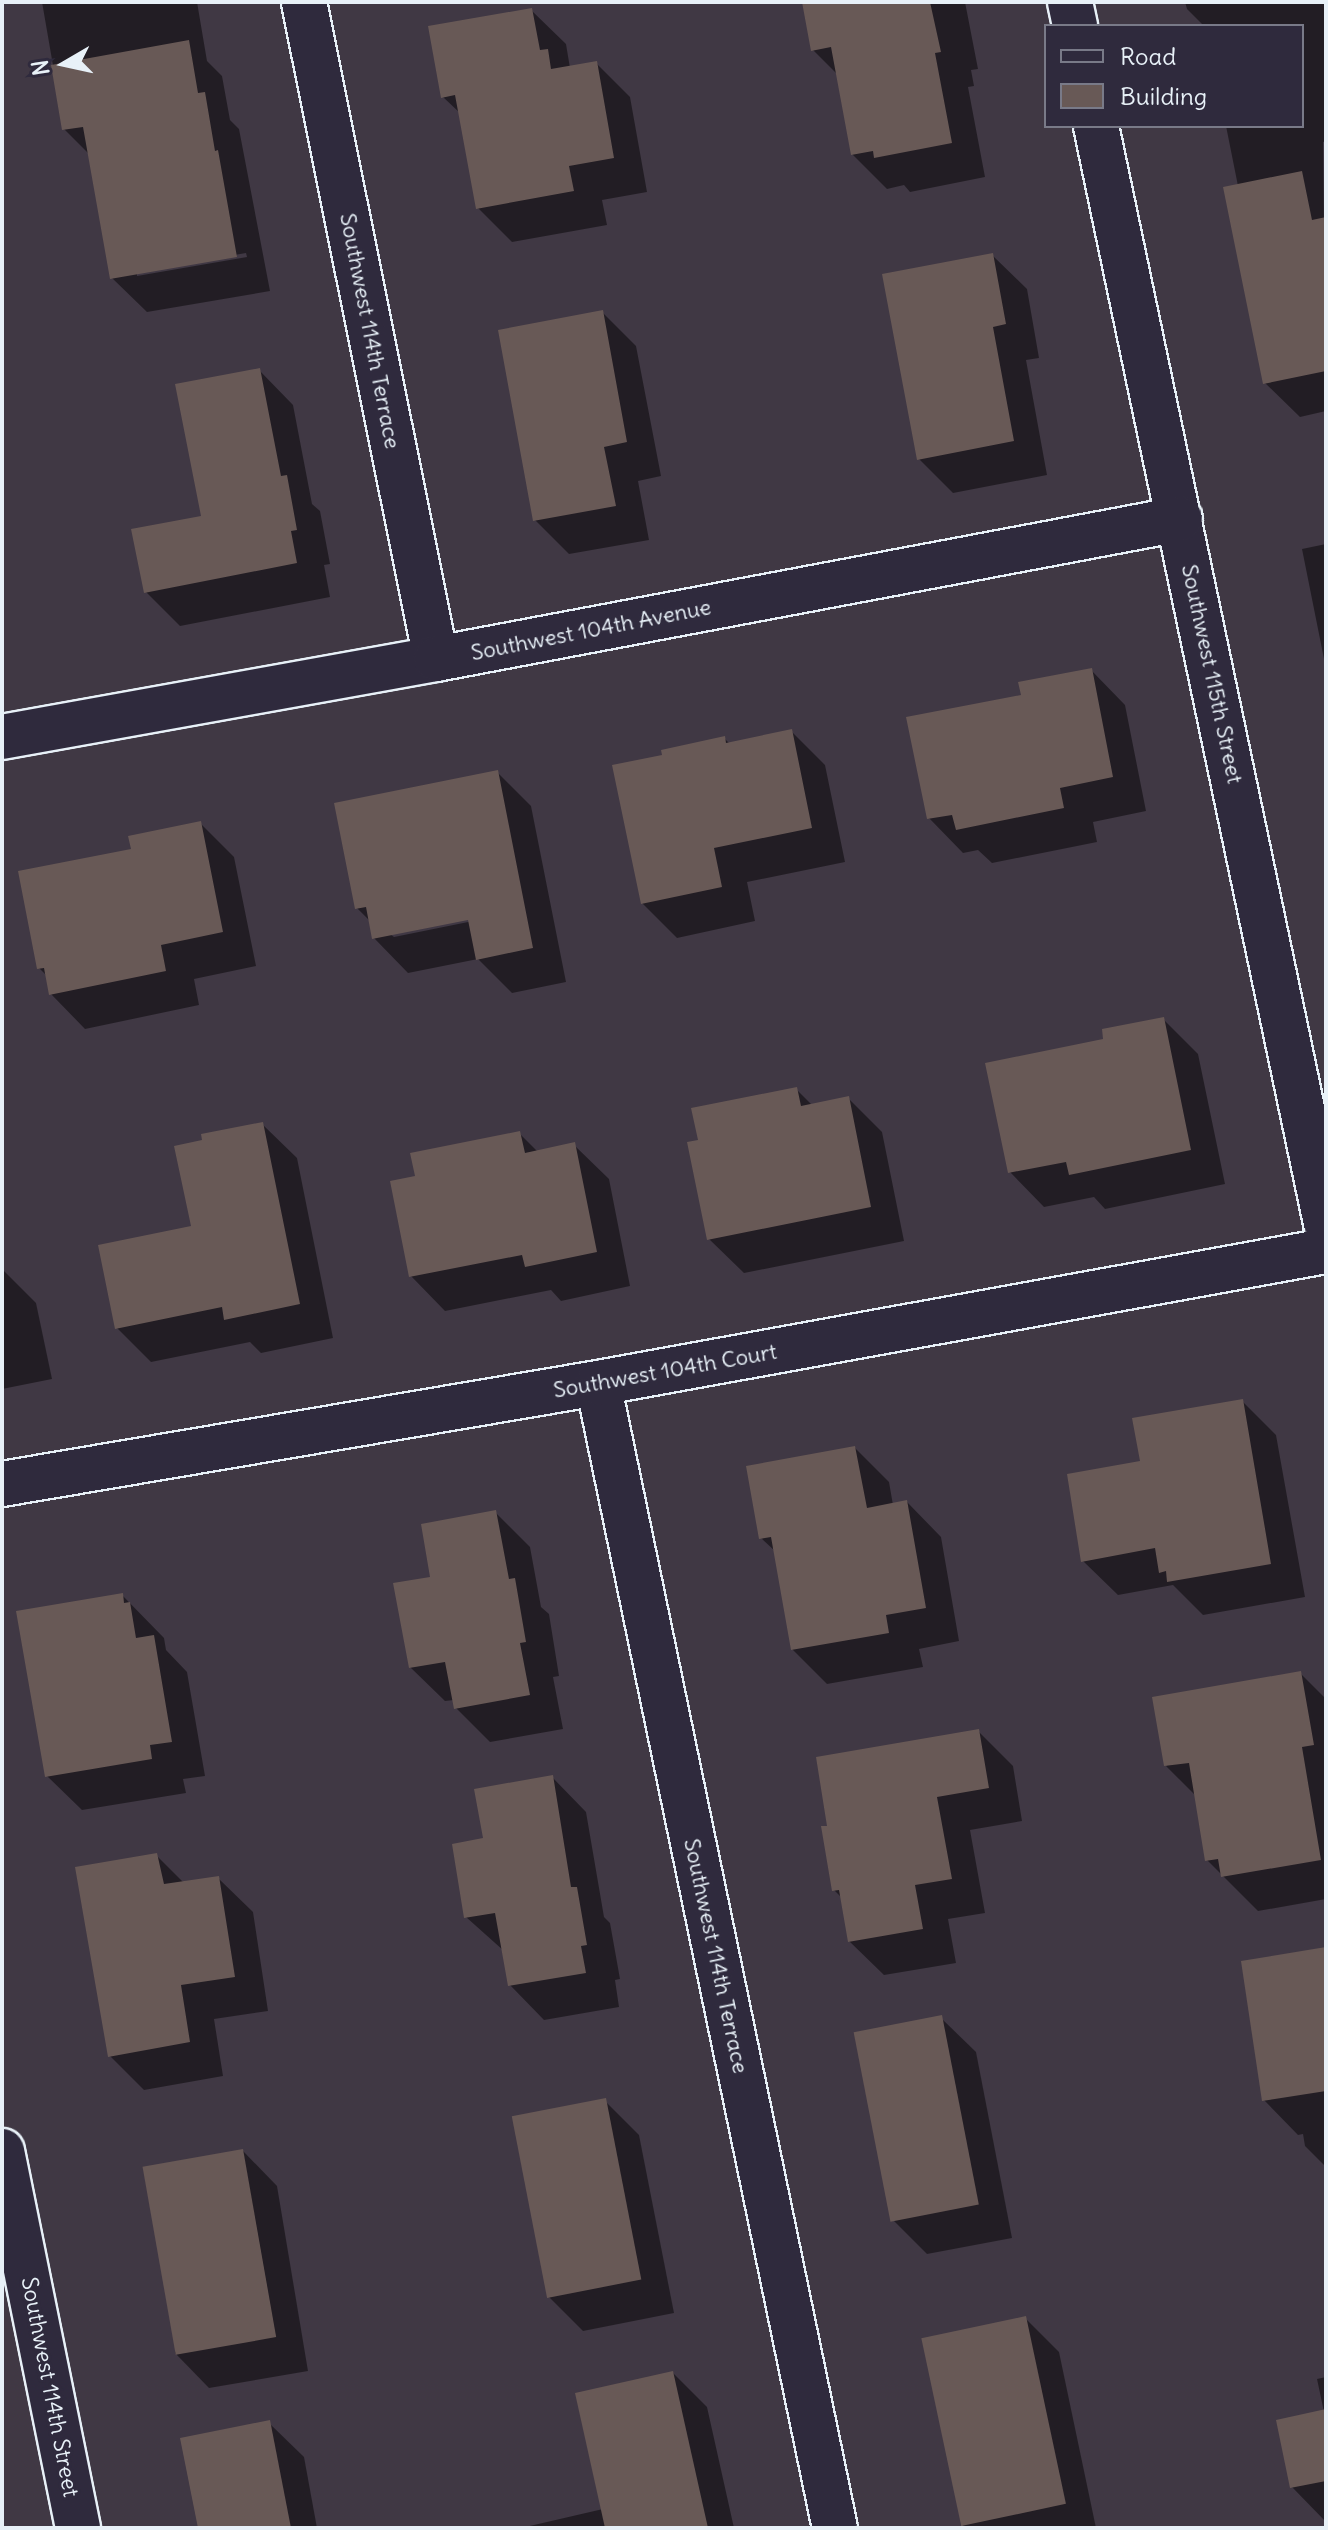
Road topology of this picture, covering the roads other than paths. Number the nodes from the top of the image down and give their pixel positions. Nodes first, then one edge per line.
1 (304, 2) edge
2 (1070, 2) edge
3 (1075, 24) edge
4 (1096, 128) edge
5 (1180, 519) junction
6 (436, 659) junction
7 (2, 737) edge
8 (1326, 1223) edge
9 (1326, 1251) edge
10 (598, 1383) junction
11 (2, 1484) edge
12 (2, 2151) edge
13 (78, 2528) edge
14 (835, 2528) edge

1 - 6 street, Southwest 114th Terrace
2 - 3 street
4 - 5 street, Southwest 115th Street
5 - 6 street, Southwest 104th Avenue
5 - 8 street, Southwest 115th Street
6 - 7 street, Southwest 104th Avenue
9 - 10 street, Southwest 104th Court
10 - 11 street, Southwest 104th Court
10 - 14 street, Southwest 114th Terrace
12 - 13 street, Southwest 114th Street

